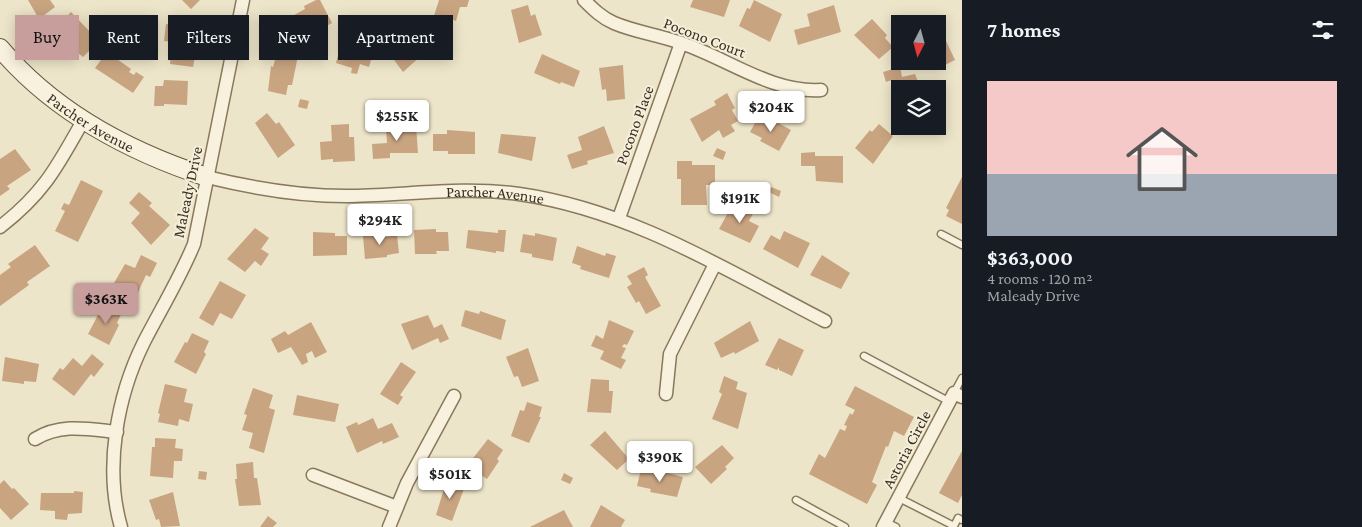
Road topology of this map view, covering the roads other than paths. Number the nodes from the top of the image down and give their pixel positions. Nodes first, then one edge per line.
1 (243, 0) edge
2 (584, 0) edge
3 (681, 43) junction
4 (0, 48) edge
5 (821, 90) dead end
6 (84, 119) junction
7 (207, 177) junction
8 (619, 218) junction
9 (0, 227) edge
10 (941, 234) dead end
11 (962, 245) edge
12 (715, 264) junction
13 (825, 321) dead end
14 (864, 356) dead end
15 (962, 378) edge
16 (666, 394) dead end
17 (454, 396) dead end
18 (955, 397) edge
19 (117, 432) junction
20 (35, 439) dead end
21 (313, 475) dead end
22 (899, 498) junction
23 (796, 500) dead end
24 (396, 506) junction
25 (962, 520) edge
26 (888, 525) edge
27 (121, 527) edge
28 (389, 527) edge
29 (845, 527) edge

1 - 7 street, Maleady Drive
2 - 3 street, Pocono Court
3 - 5 street, Pocono Court
3 - 8 street, Pocono Place
4 - 6 street, Parcher Avenue
6 - 7 street, Parcher Avenue
6 - 9 street
7 - 8 street, Parcher Avenue
7 - 19 street, Maleady Drive
8 - 12 street, Parcher Avenue
10 - 11 lane
12 - 13 street, Parcher Avenue
12 - 16 street
14 - 18 lane
15 - 18 lane
17 - 24 street
18 - 22 street, Astoria Circle
19 - 20 street
19 - 27 street, Maleady Drive
21 - 24 street
22 - 25 lane
22 - 26 street, Astoria Circle
23 - 29 lane
24 - 28 street

